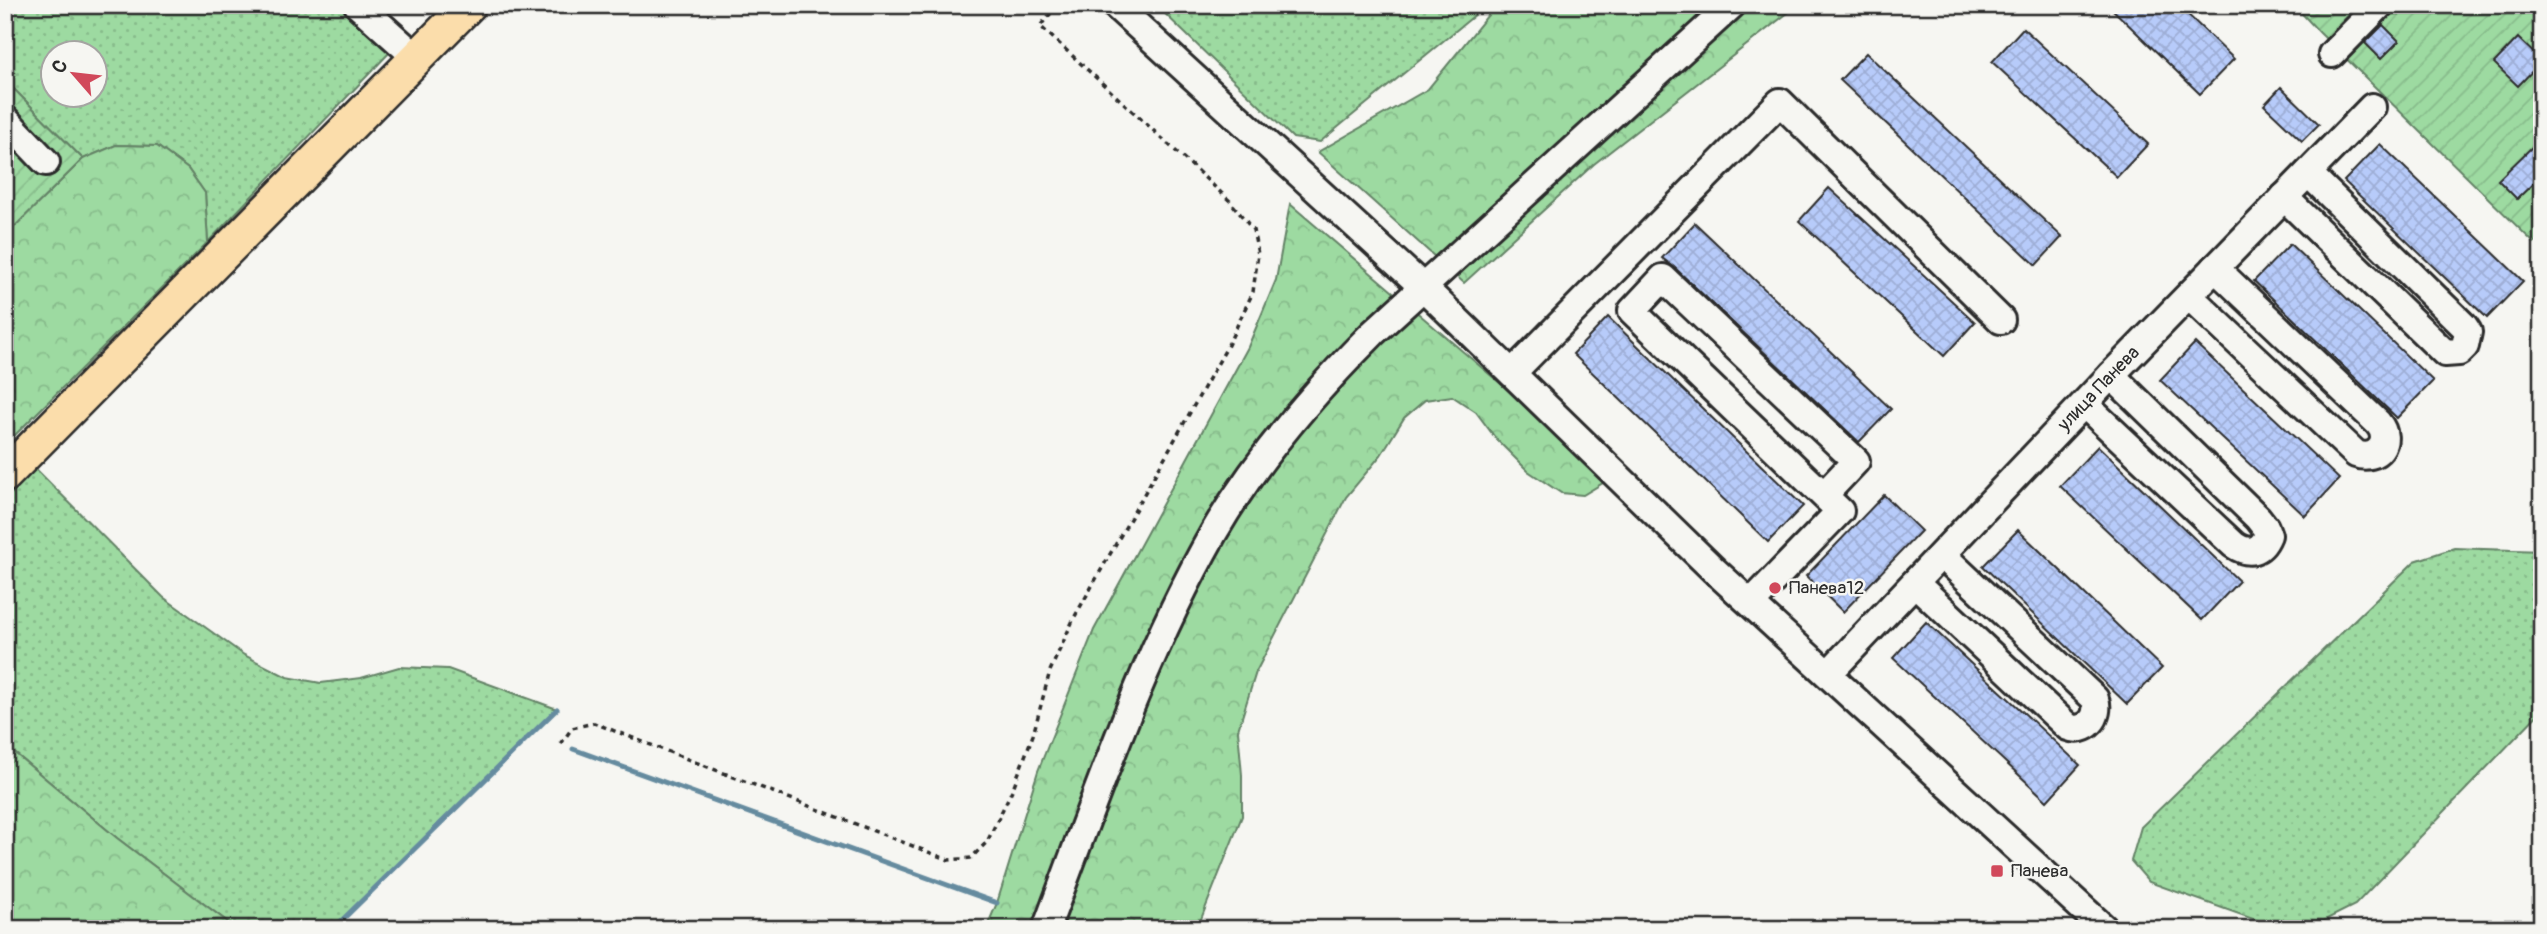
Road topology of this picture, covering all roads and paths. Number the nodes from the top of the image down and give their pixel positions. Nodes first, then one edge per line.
1 (358, 5) edge
2 (469, 5) edge
3 (1058, 5) edge
4 (1115, 5) edge
5 (1732, 5) edge
6 (2380, 5) edge
7 (2332, 54) dead end
8 (416, 58) junction
9 (2372, 107) dead end
10 (5, 119) edge
11 (46, 162) dead end
12 (2308, 173) junction
13 (2284, 197) junction
14 (1616, 265) junction
15 (2215, 268) junction
16 (1423, 287) junction
17 (1647, 296) junction
18 (2189, 296) junction
19 (2001, 320) dead end
20 (1512, 373) junction
21 (2111, 375) junction
22 (2084, 404) junction
23 (5, 475) edge
24 (1824, 495) junction
25 (1942, 555) junction
26 (1915, 583) junction
27 (1751, 603) junction
28 (1829, 673) junction
29 (561, 744) dead end
30 (1046, 929) edge
31 (2105, 929) edge

1 - 8 street
2 - 8 main road
3 - 29 path
4 - 16 street
5 - 16 street
6 - 7 street
8 - 23 main road
9 - 12 street, улица Панева
10 - 11 street
12 - 13 street, улица Панева
12 - 13 street
13 - 15 street, улица Панева
14 - 17 street
14 - 19 street
14 - 20 street
15 - 18 street, улица Панева
15 - 18 street
16 - 20 street
16 - 30 street
17 - 24 street
17 - 24 street
18 - 21 street, улица Панева
20 - 27 street
21 - 22 street, улица Панева
21 - 22 street
22 - 25 street, улица Панева
24 - 27 street
25 - 26 street, улица Панева
25 - 26 street
26 - 28 street, улица Панева
27 - 28 street
28 - 31 street

